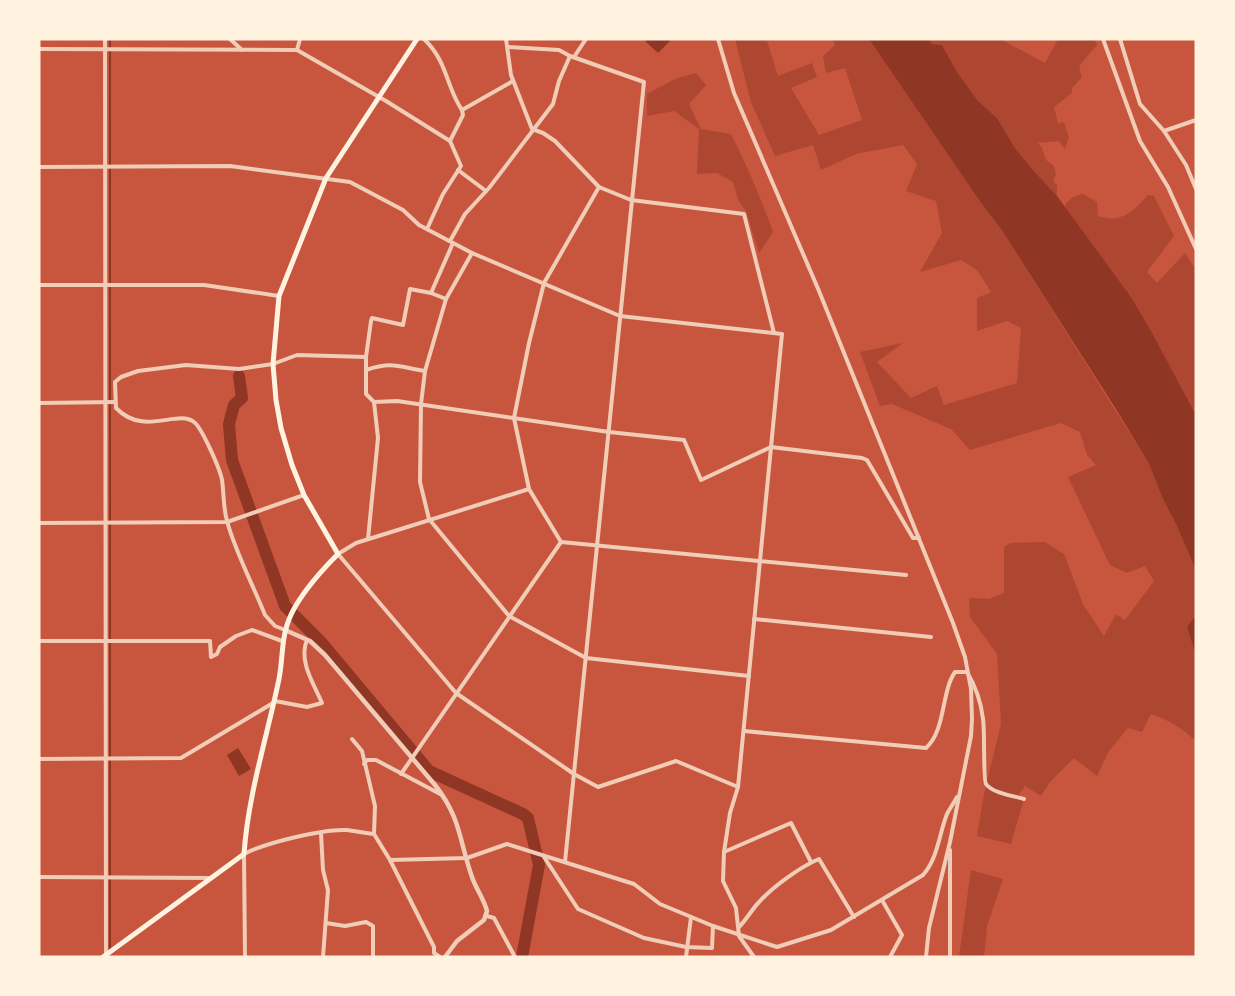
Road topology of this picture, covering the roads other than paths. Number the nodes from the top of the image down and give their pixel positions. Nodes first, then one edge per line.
1 (105, 39) edge
2 (230, 39) edge
3 (300, 39) edge
4 (417, 39) edge
5 (424, 39) edge
6 (506, 39) edge
7 (586, 39) edge
8 (718, 39) edge
9 (1102, 39) edge
10 (1120, 39) edge
11 (508, 47) junction
12 (39, 49) edge
13 (108, 49) junction
14 (297, 50) junction
15 (242, 51) junction
16 (572, 57) junction
17 (513, 81) junction
18 (379, 97) junction
19 (462, 110) junction
20 (1196, 120) edge
21 (534, 130) junction
22 (1164, 131) junction
23 (450, 141) junction
24 (108, 166) junction
25 (39, 167) edge
26 (458, 170) junction
27 (326, 178) junction
28 (599, 187) junction
29 (1196, 189) edge
30 (486, 191) junction
31 (631, 200) junction
32 (427, 229) junction
33 (452, 242) junction
34 (1195, 247) edge
35 (472, 253) junction
36 (544, 283) junction
37 (39, 285) edge
38 (108, 285) junction
39 (431, 292) junction
40 (279, 296) junction
41 (446, 299) junction
42 (620, 316) junction
43 (774, 333) junction
44 (366, 357) junction
45 (273, 364) junction
46 (366, 370) junction
47 (425, 371) junction
48 (110, 402) junction
49 (374, 402) junction
50 (39, 403) edge
51 (421, 405) junction
52 (514, 418) junction
53 (609, 432) junction
54 (771, 447) junction
55 (529, 489) junction
56 (304, 495) junction
57 (429, 519) junction
58 (227, 522) junction
59 (39, 523) edge
60 (108, 523) junction
61 (919, 538) junction
62 (368, 539) junction
63 (561, 542) junction
64 (597, 546) junction
65 (338, 554) junction
66 (760, 562) junction
67 (906, 575) dead end
68 (509, 616) junction
69 (754, 619) junction
70 (285, 630) junction
71 (931, 637) dead end
72 (307, 640) junction
73 (39, 641) edge
74 (108, 641) junction
75 (282, 641) junction
76 (586, 658) junction
77 (967, 672) junction
78 (749, 676) junction
79 (456, 693) junction
80 (274, 701) junction
81 (744, 731) junction
82 (352, 739) dead end
83 (412, 756) junction
84 (108, 758) junction
85 (39, 759) edge
86 (364, 765) junction
87 (400, 774) junction
88 (574, 774) junction
89 (738, 787) junction
90 (960, 793) junction
91 (444, 796) junction
92 (1024, 799) dead end
93 (321, 833) junction
94 (374, 834) junction
95 (950, 842) junction
96 (724, 852) junction
97 (244, 855) junction
98 (542, 856) junction
99 (466, 858) junction
100 (390, 861) junction
101 (566, 862) junction
102 (811, 862) junction
103 (39, 877) edge
104 (108, 877) junction
105 (213, 878) junction
106 (882, 900) junction
107 (487, 916) junction
108 (691, 917) junction
109 (854, 917) junction
110 (326, 923) junction
111 (713, 926) junction
112 (738, 927) junction
113 (739, 936) junction
114 (686, 947) junction
115 (105, 956) edge
116 (245, 957) edge
117 (323, 957) edge
118 (373, 957) edge
119 (440, 957) edge
120 (445, 957) edge
121 (515, 957) edge
122 (686, 957) edge
123 (754, 957) edge
124 (890, 957) edge
125 (926, 957) edge
126 (950, 957) edge

1 - 13 street
2 - 15 street
3 - 14 street
4 - 18 main road
5 - 19 street
6 - 11 street
7 - 16 street
8 - 61 street
9 - 34 street
10 - 22 street
11 - 16 street
11 - 17 street
12 - 13 street
13 - 15 street
13 - 24 street
14 - 15 street
14 - 18 street
16 - 21 street
16 - 31 street
17 - 19 street
17 - 21 street
18 - 23 street
18 - 27 main road
19 - 23 street
20 - 22 street
21 - 28 street
21 - 30 street
22 - 29 street
23 - 26 street
24 - 25 street
24 - 27 street
24 - 38 street
26 - 30 street
26 - 32 street
27 - 32 street
27 - 40 main road
28 - 31 street
28 - 36 street
30 - 33 street
31 - 42 street
31 - 43 street
32 - 33 street
33 - 35 street
33 - 39 street
35 - 36 street
35 - 41 street
36 - 42 street
36 - 52 street
37 - 38 street
38 - 40 street
38 - 48 street
39 - 41 street
39 - 44 street
40 - 45 main road
41 - 47 street
42 - 43 street
42 - 53 street
43 - 54 street
44 - 45 street
44 - 46 street
45 - 48 street
45 - 56 main road
46 - 47 street
46 - 49 street
47 - 51 street
48 - 50 street
48 - 58 street
48 - 60 street
49 - 51 street
49 - 62 street
51 - 52 street
51 - 57 street
52 - 53 street
52 - 55 street
53 - 54 street
53 - 64 street
54 - 61 street
54 - 66 street
55 - 57 street
55 - 63 street
56 - 58 street
56 - 65 main road
57 - 62 street
57 - 68 street
58 - 60 street
58 - 70 street
59 - 60 street
60 - 74 street
61 - 77 street
62 - 65 street
63 - 64 street
63 - 68 street
64 - 66 street
64 - 76 street
65 - 70 main road
65 - 79 street
66 - 67 street
66 - 69 street
68 - 76 street
68 - 79 street
69 - 71 street
69 - 78 street
70 - 72 street
70 - 75 main road
72 - 80 street
72 - 83 street
73 - 74 street
74 - 75 street
74 - 84 street
75 - 80 main road
76 - 78 street
76 - 88 street
77 - 81 street
77 - 90 street
77 - 92 street
78 - 81 street
79 - 83 street
79 - 88 street
80 - 84 street
80 - 97 main road
81 - 89 street
82 - 86 street
83 - 87 street
83 - 91 street
84 - 85 street
84 - 104 street
86 - 87 street
86 - 94 street
87 - 91 street
88 - 89 street
88 - 101 street
89 - 96 street
90 - 95 street
90 - 106 street
91 - 99 street
93 - 94 street
93 - 97 street
93 - 110 street
94 - 100 street
95 - 125 street
95 - 126 street
96 - 102 street
96 - 112 street
97 - 105 main road
97 - 116 street
98 - 99 street
98 - 101 street
98 - 114 street
99 - 100 street
99 - 107 street
100 - 119 street
101 - 108 street
102 - 109 street
102 - 112 street
103 - 104 street
104 - 105 street
104 - 115 street
105 - 115 main road
106 - 109 street
106 - 124 street
107 - 120 street
107 - 121 street
108 - 111 street
108 - 114 street
109 - 113 street
110 - 117 street
110 - 118 street
111 - 113 street
111 - 114 street
112 - 113 street
113 - 123 street
114 - 122 street

